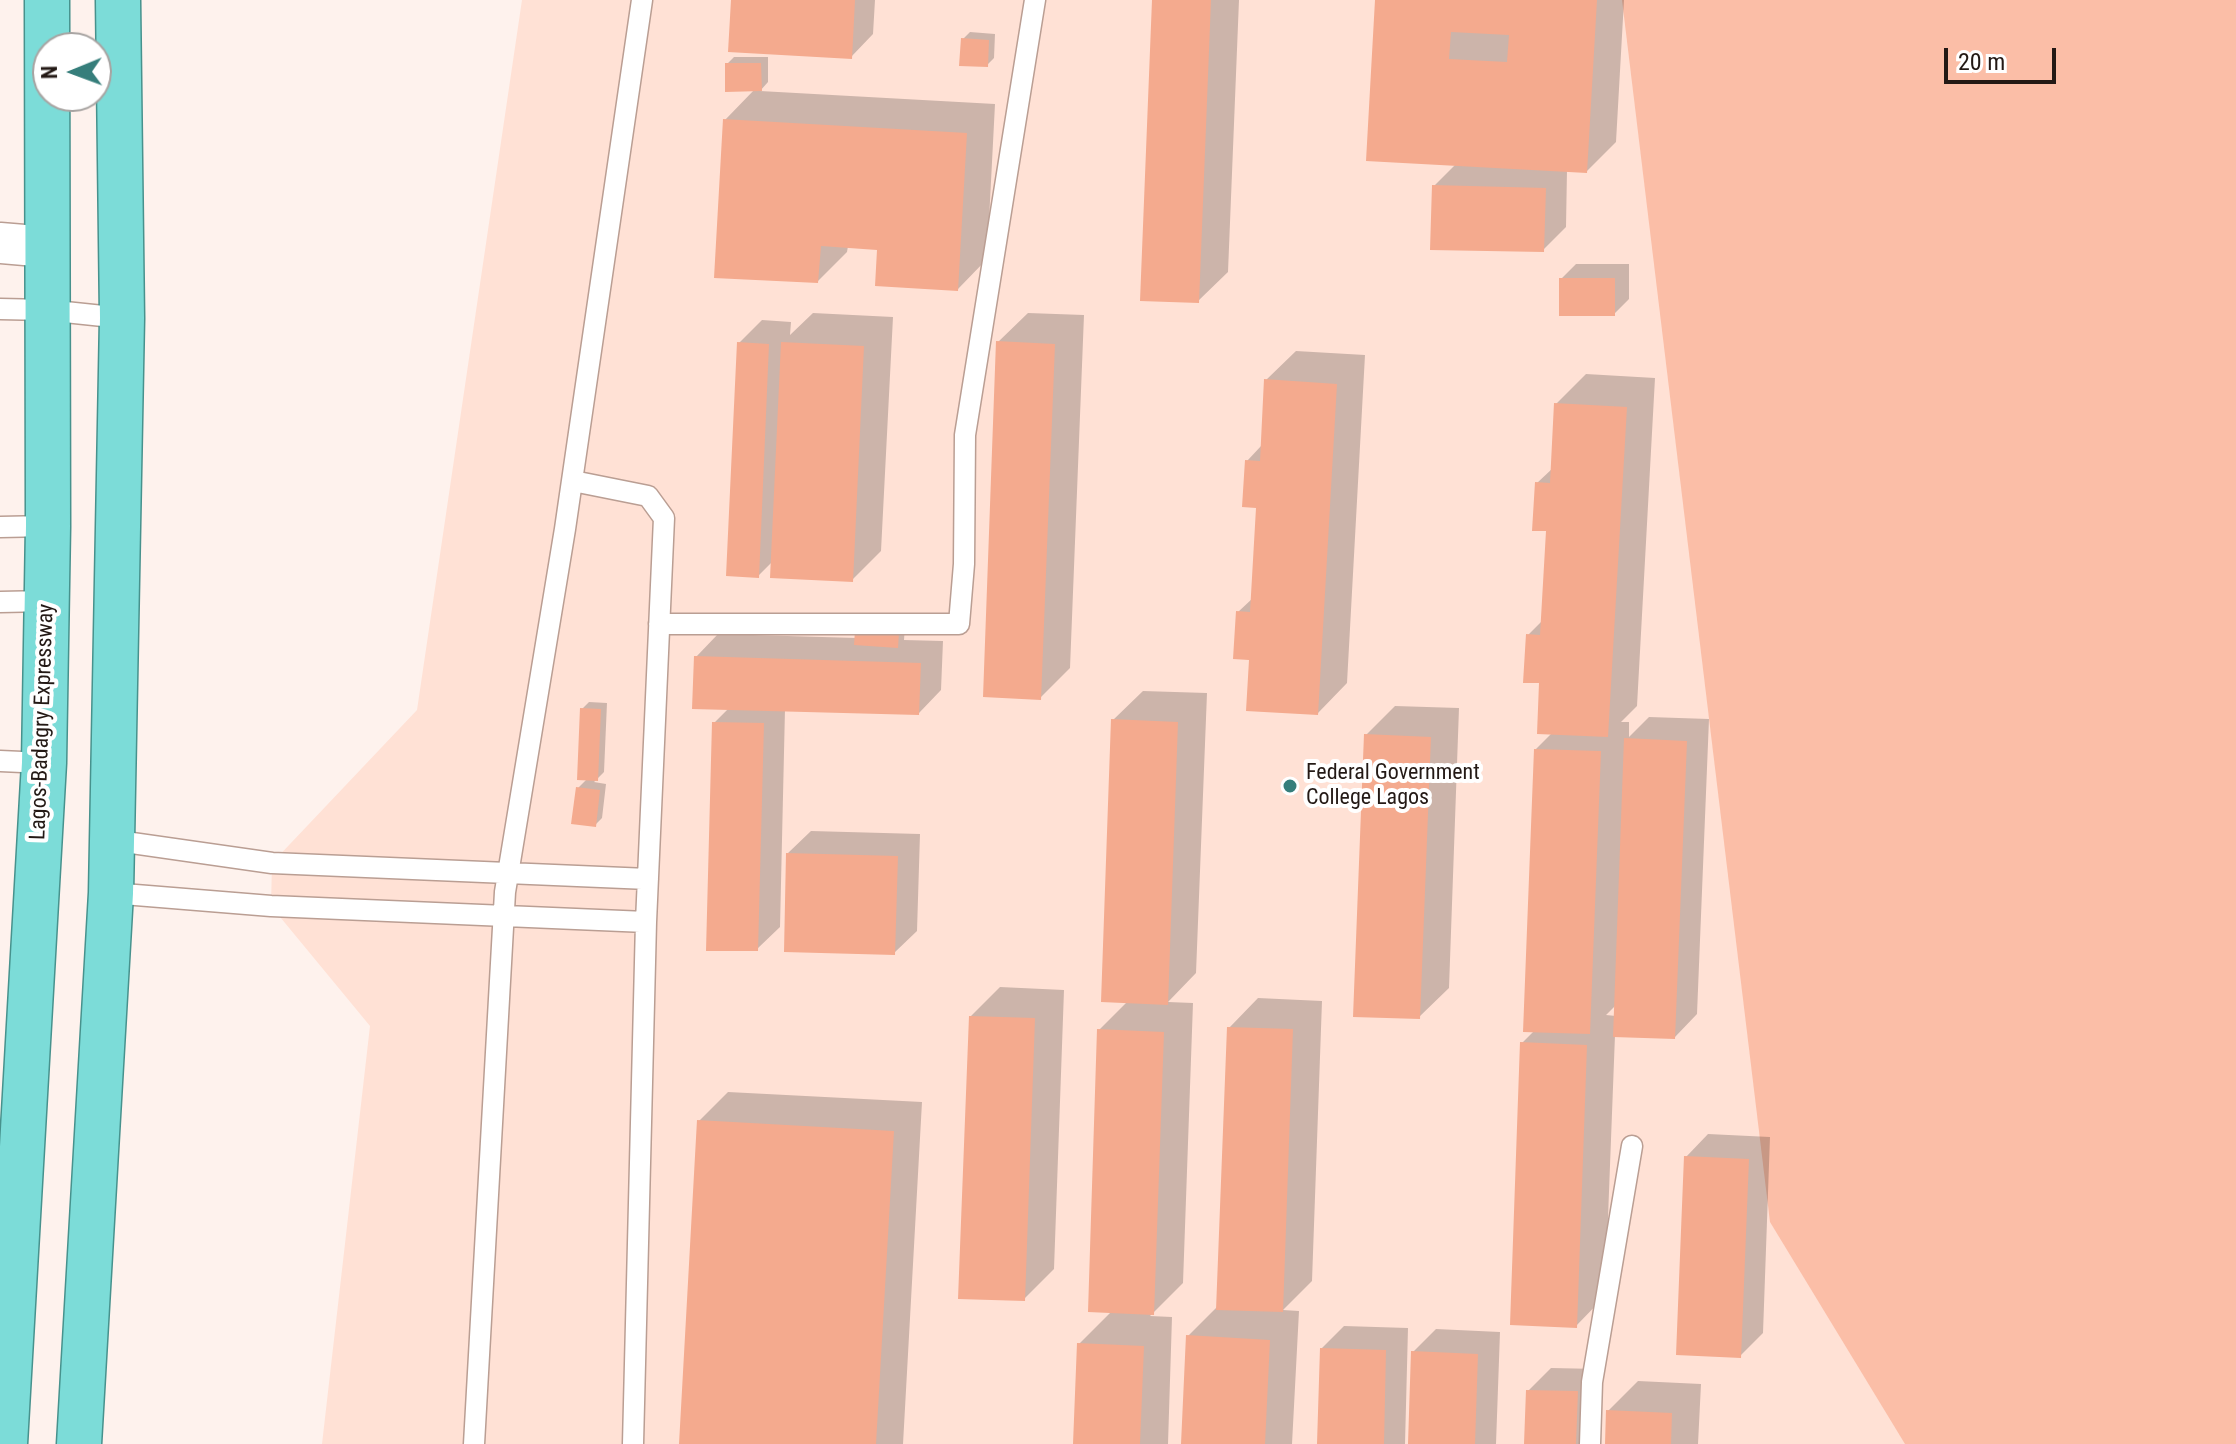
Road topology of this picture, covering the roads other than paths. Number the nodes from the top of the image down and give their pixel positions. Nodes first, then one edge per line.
1 (47, 0) edge
2 (118, 0) edge
3 (642, 0) edge
4 (1035, 0) edge
5 (0, 243) edge
6 (48, 247) junction
7 (0, 309) edge
8 (46, 310) junction
9 (122, 318) junction
10 (573, 481) junction
11 (48, 526) junction
12 (0, 527) edge
13 (47, 601) junction
14 (0, 602) edge
15 (659, 624) junction
16 (0, 761) edge
17 (44, 763) junction
18 (111, 840) junction
19 (508, 872) junction
20 (648, 879) junction
21 (111, 893) junction
22 (503, 916) junction
23 (646, 922) junction
24 (1632, 1146) dead end
25 (5, 1444) edge
26 (79, 1444) edge
27 (474, 1444) edge
28 (633, 1444) edge
29 (1590, 1444) edge

1 - 6 highway, Lagos-Badagry Expressway
2 - 9 highway
3 - 10 lane
4 - 15 lane
5 - 6 street
6 - 8 highway, Lagos-Badagry Expressway
7 - 8 lane
8 - 9 lane
8 - 11 highway, Lagos-Badagry Expressway
9 - 18 highway
10 - 15 lane
10 - 19 lane
11 - 12 lane
11 - 13 highway, Lagos-Badagry Expressway
13 - 14 lane
13 - 17 highway, Lagos-Badagry Expressway
15 - 20 lane
16 - 17 lane
17 - 25 highway, Lagos-Badagry Expressway
18 - 19 lane
18 - 21 highway
19 - 20 lane
19 - 22 lane
20 - 23 lane
21 - 22 lane
21 - 26 highway
22 - 23 lane
22 - 27 lane
23 - 28 lane
24 - 29 lane

